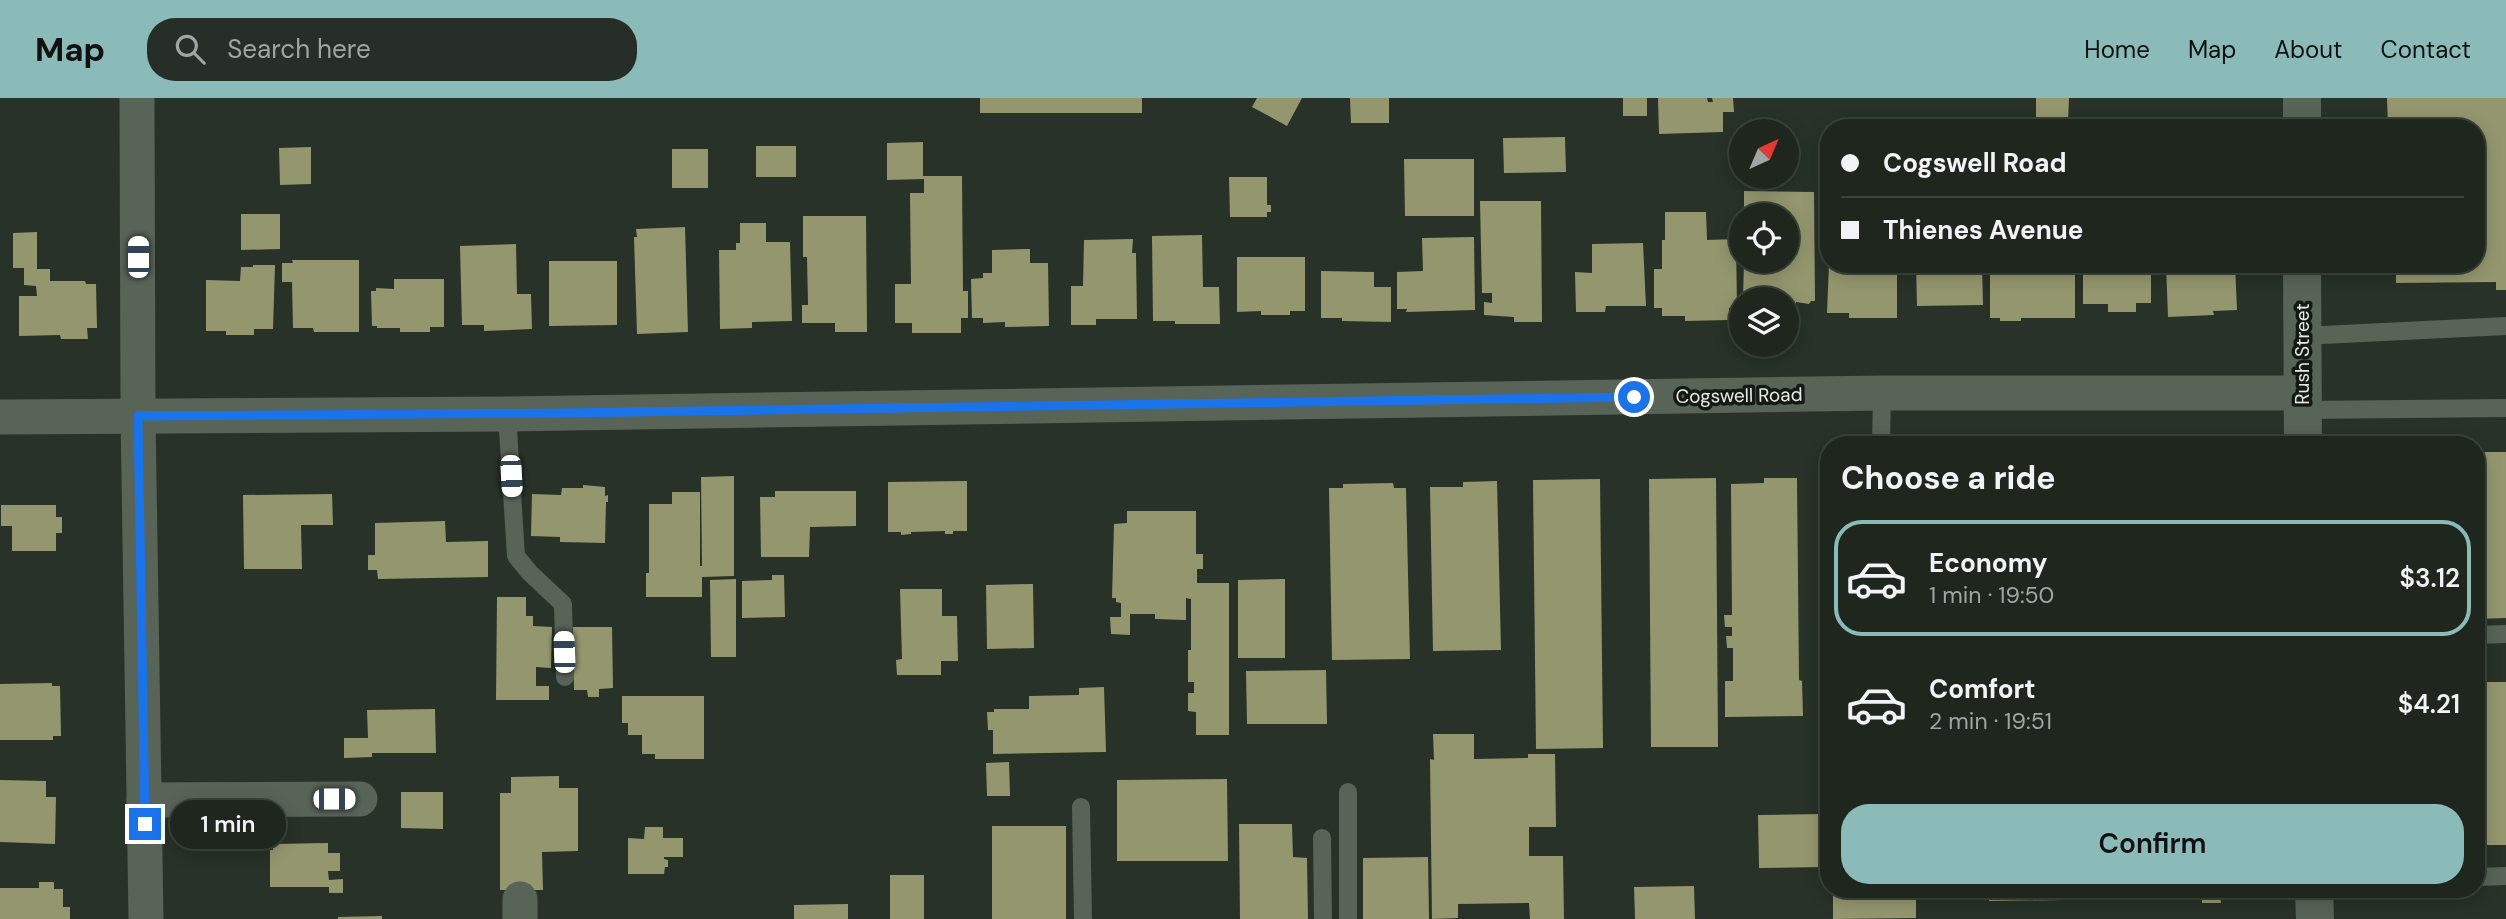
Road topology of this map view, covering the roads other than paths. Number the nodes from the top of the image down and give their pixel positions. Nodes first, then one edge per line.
1 (137, 98) edge
2 (2302, 98) edge
3 (2302, 119) edge
4 (2302, 273) edge
5 (2506, 326) edge
6 (2302, 336) junction
7 (1882, 393) junction
8 (2506, 408) edge
9 (507, 414) junction
10 (138, 416) junction
11 (2303, 416) edge
12 (0, 417) edge
13 (1881, 436) edge
14 (2506, 634) edge
15 (2485, 635) edge
16 (565, 677) dead end
17 (1348, 792) dead end
18 (360, 799) dead end
19 (144, 800) junction
20 (1081, 807) dead end
21 (1322, 838) dead end
22 (2506, 876) edge
23 (2485, 877) edge
24 (2314, 898) edge
25 (146, 919) edge
26 (1083, 919) edge
27 (1323, 919) edge
28 (1348, 919) edge
29 (2315, 919) edge

1 - 10 street
2 - 3 street
4 - 6 street, Rush Street
5 - 6 lane
6 - 11 street, Rush Street
7 - 9 street, Cogswell Road
7 - 11 street, Cogswell Road
7 - 13 lane
8 - 11 lane
9 - 10 street, Cogswell Road
9 - 16 lane
10 - 12 street, Cogswell Road
10 - 19 street
14 - 15 lane
17 - 28 lane
18 - 19 street
19 - 25 street
20 - 26 lane
21 - 27 lane
22 - 23 lane
24 - 29 street

